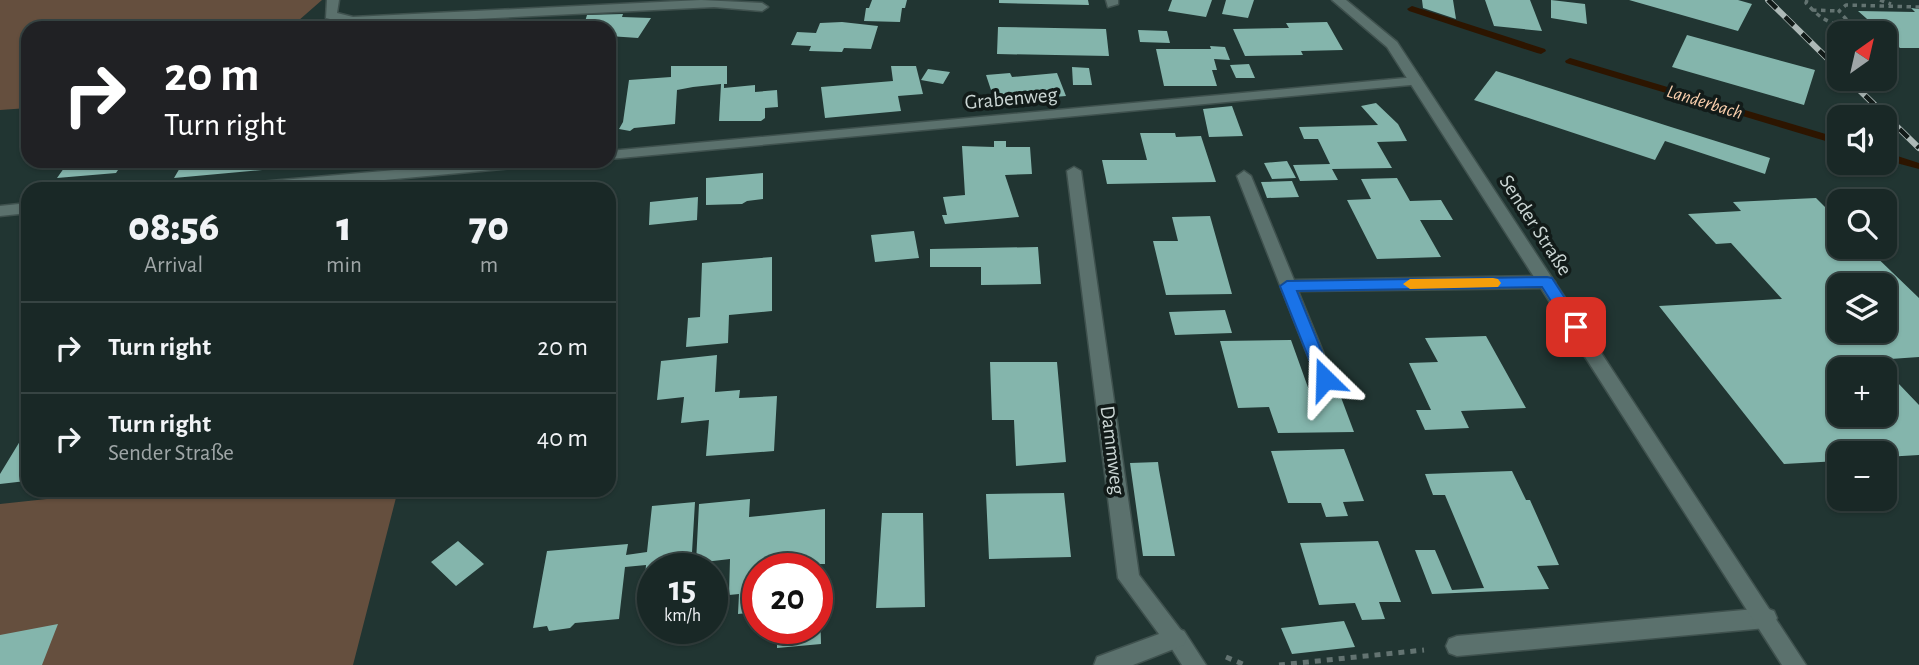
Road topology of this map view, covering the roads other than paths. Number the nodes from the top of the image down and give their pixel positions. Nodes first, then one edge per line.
1 (332, 0) edge
2 (1338, 0) edge
3 (762, 7) dead end
4 (1416, 81) junction
5 (616, 154) edge
6 (468, 168) edge
7 (1074, 171) dead end
8 (1244, 176) dead end
9 (314, 182) edge
10 (21, 209) edge
11 (0, 211) edge
12 (1547, 282) junction
13 (1287, 286) junction
14 (1325, 379) dead end
15 (1766, 618) junction
16 (1176, 638) junction
17 (1457, 646) road end
18 (1105, 665) edge
19 (1195, 665) edge
20 (1795, 665) edge

1 - 3 street
2 - 4 street, Sender Straße
4 - 5 street, Grabenweg
4 - 12 street, Sender Straße
6 - 9 street
7 - 16 street, Dammweg
8 - 13 street
10 - 11 street
12 - 13 street
12 - 15 street, Sender Straße
13 - 14 street
15 - 17 street
15 - 20 street, Sender Straße
16 - 18 street
16 - 19 street, Dammweg

